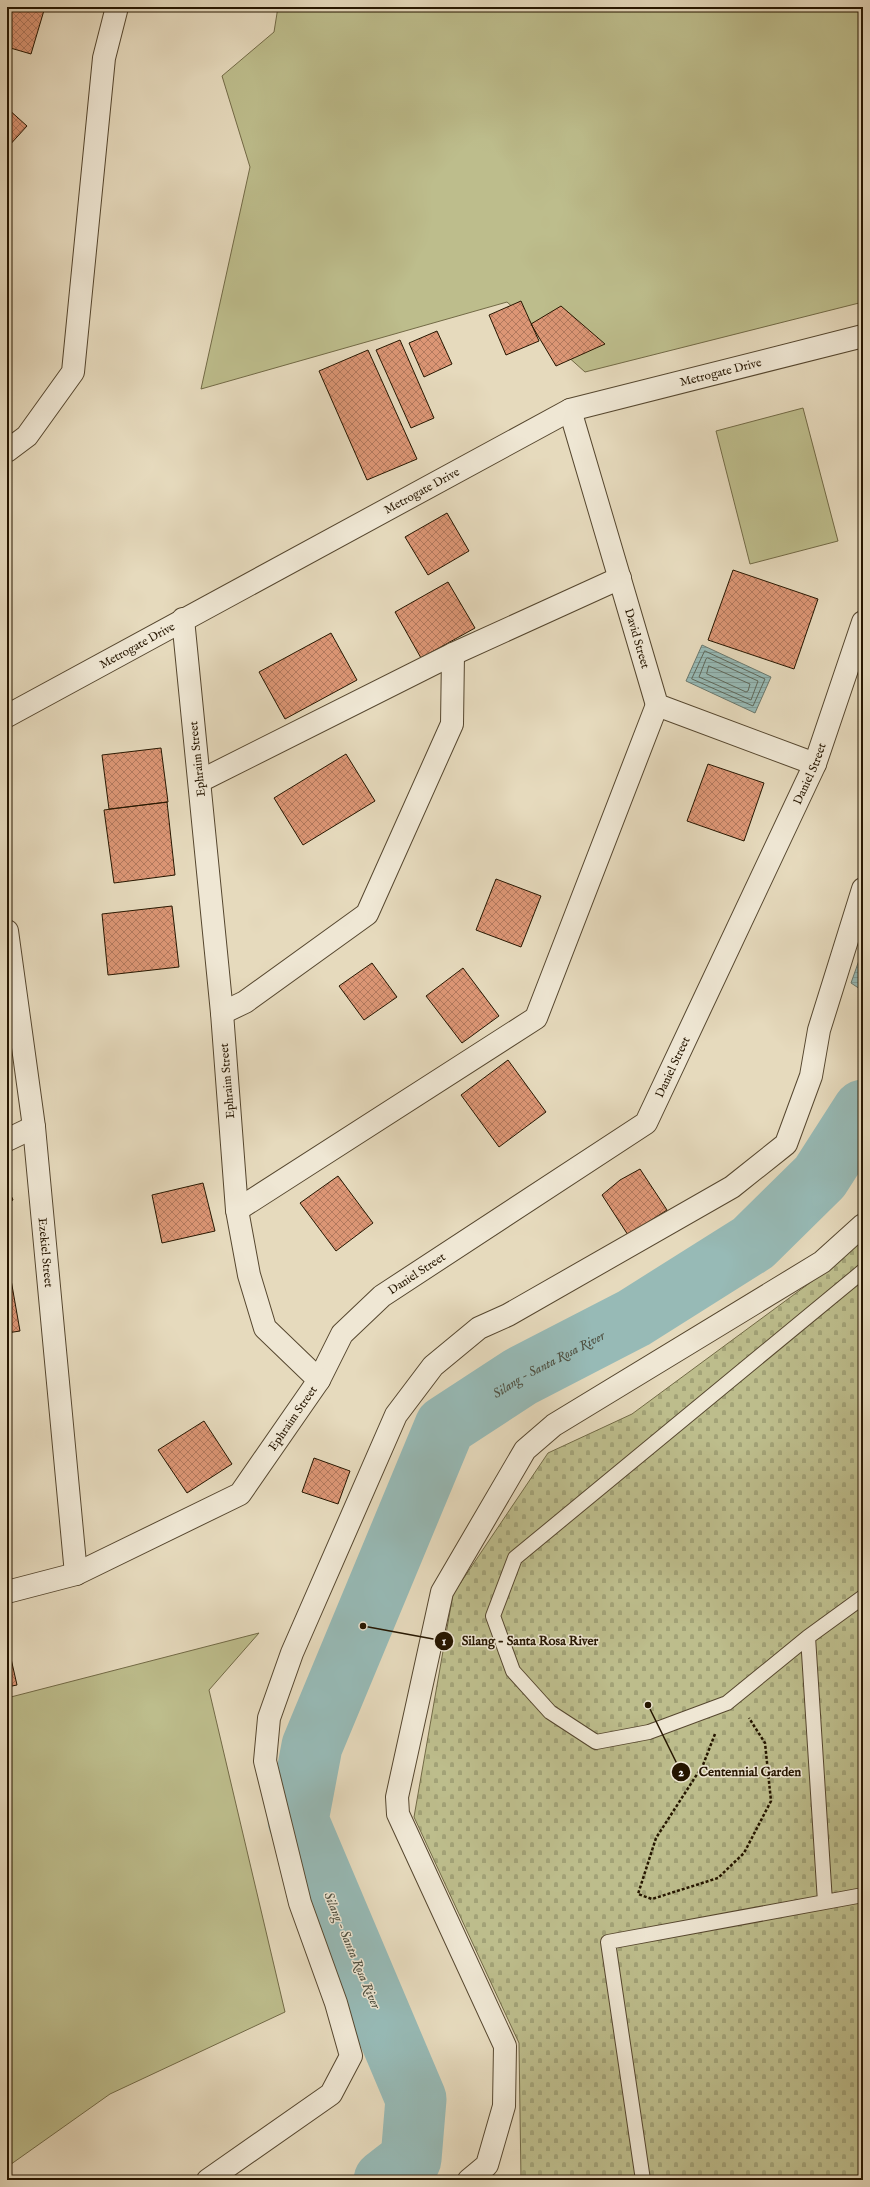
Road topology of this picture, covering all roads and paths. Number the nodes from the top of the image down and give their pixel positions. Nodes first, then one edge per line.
1 (117, 7) edge
2 (863, 336) edge
3 (570, 410) junction
4 (7, 451) edge
5 (620, 578) junction
6 (183, 619) junction
7 (863, 622) edge
8 (452, 654) junction
9 (657, 705) junction
10 (7, 716) edge
11 (815, 764) junction
12 (200, 781) junction
13 (863, 889) edge
14 (7, 931) edge
15 (222, 1014) junction
16 (34, 1127) junction
17 (7, 1140) edge
18 (237, 1210) junction
19 (863, 1225) edge
20 (863, 1271) edge
21 (319, 1380) junction
22 (76, 1574) junction
23 (7, 1592) edge
24 (863, 1597) edge
25 (808, 1637) junction
26 (732, 1700) junction
27 (863, 1895) edge
28 (825, 1902) junction
29 (208, 2180) edge
30 (469, 2180) edge
31 (643, 2180) edge

1 - 4 street
2 - 3 street, Metrogate Drive
3 - 5 street, David Street
3 - 6 street, Metrogate Drive
5 - 8 street
5 - 9 street, David Street
6 - 10 street, Metrogate Drive
6 - 12 street, Ephraim Street
7 - 11 street, Daniel Street
8 - 12 street
8 - 15 street
9 - 11 street
9 - 18 street
11 - 21 street, Daniel Street
12 - 15 street, Ephraim Street
13 - 29 street
14 - 16 street, Ezekiel Street
15 - 18 street, Ephraim Street
16 - 17 street
16 - 22 street, Ezekiel Street
18 - 21 street, Ephraim Street
19 - 30 street
20 - 26 lane
21 - 22 street, Ephraim Street
22 - 23 street
24 - 25 lane
25 - 26 lane
25 - 28 lane
26 - 26 path
27 - 28 lane
28 - 31 lane

